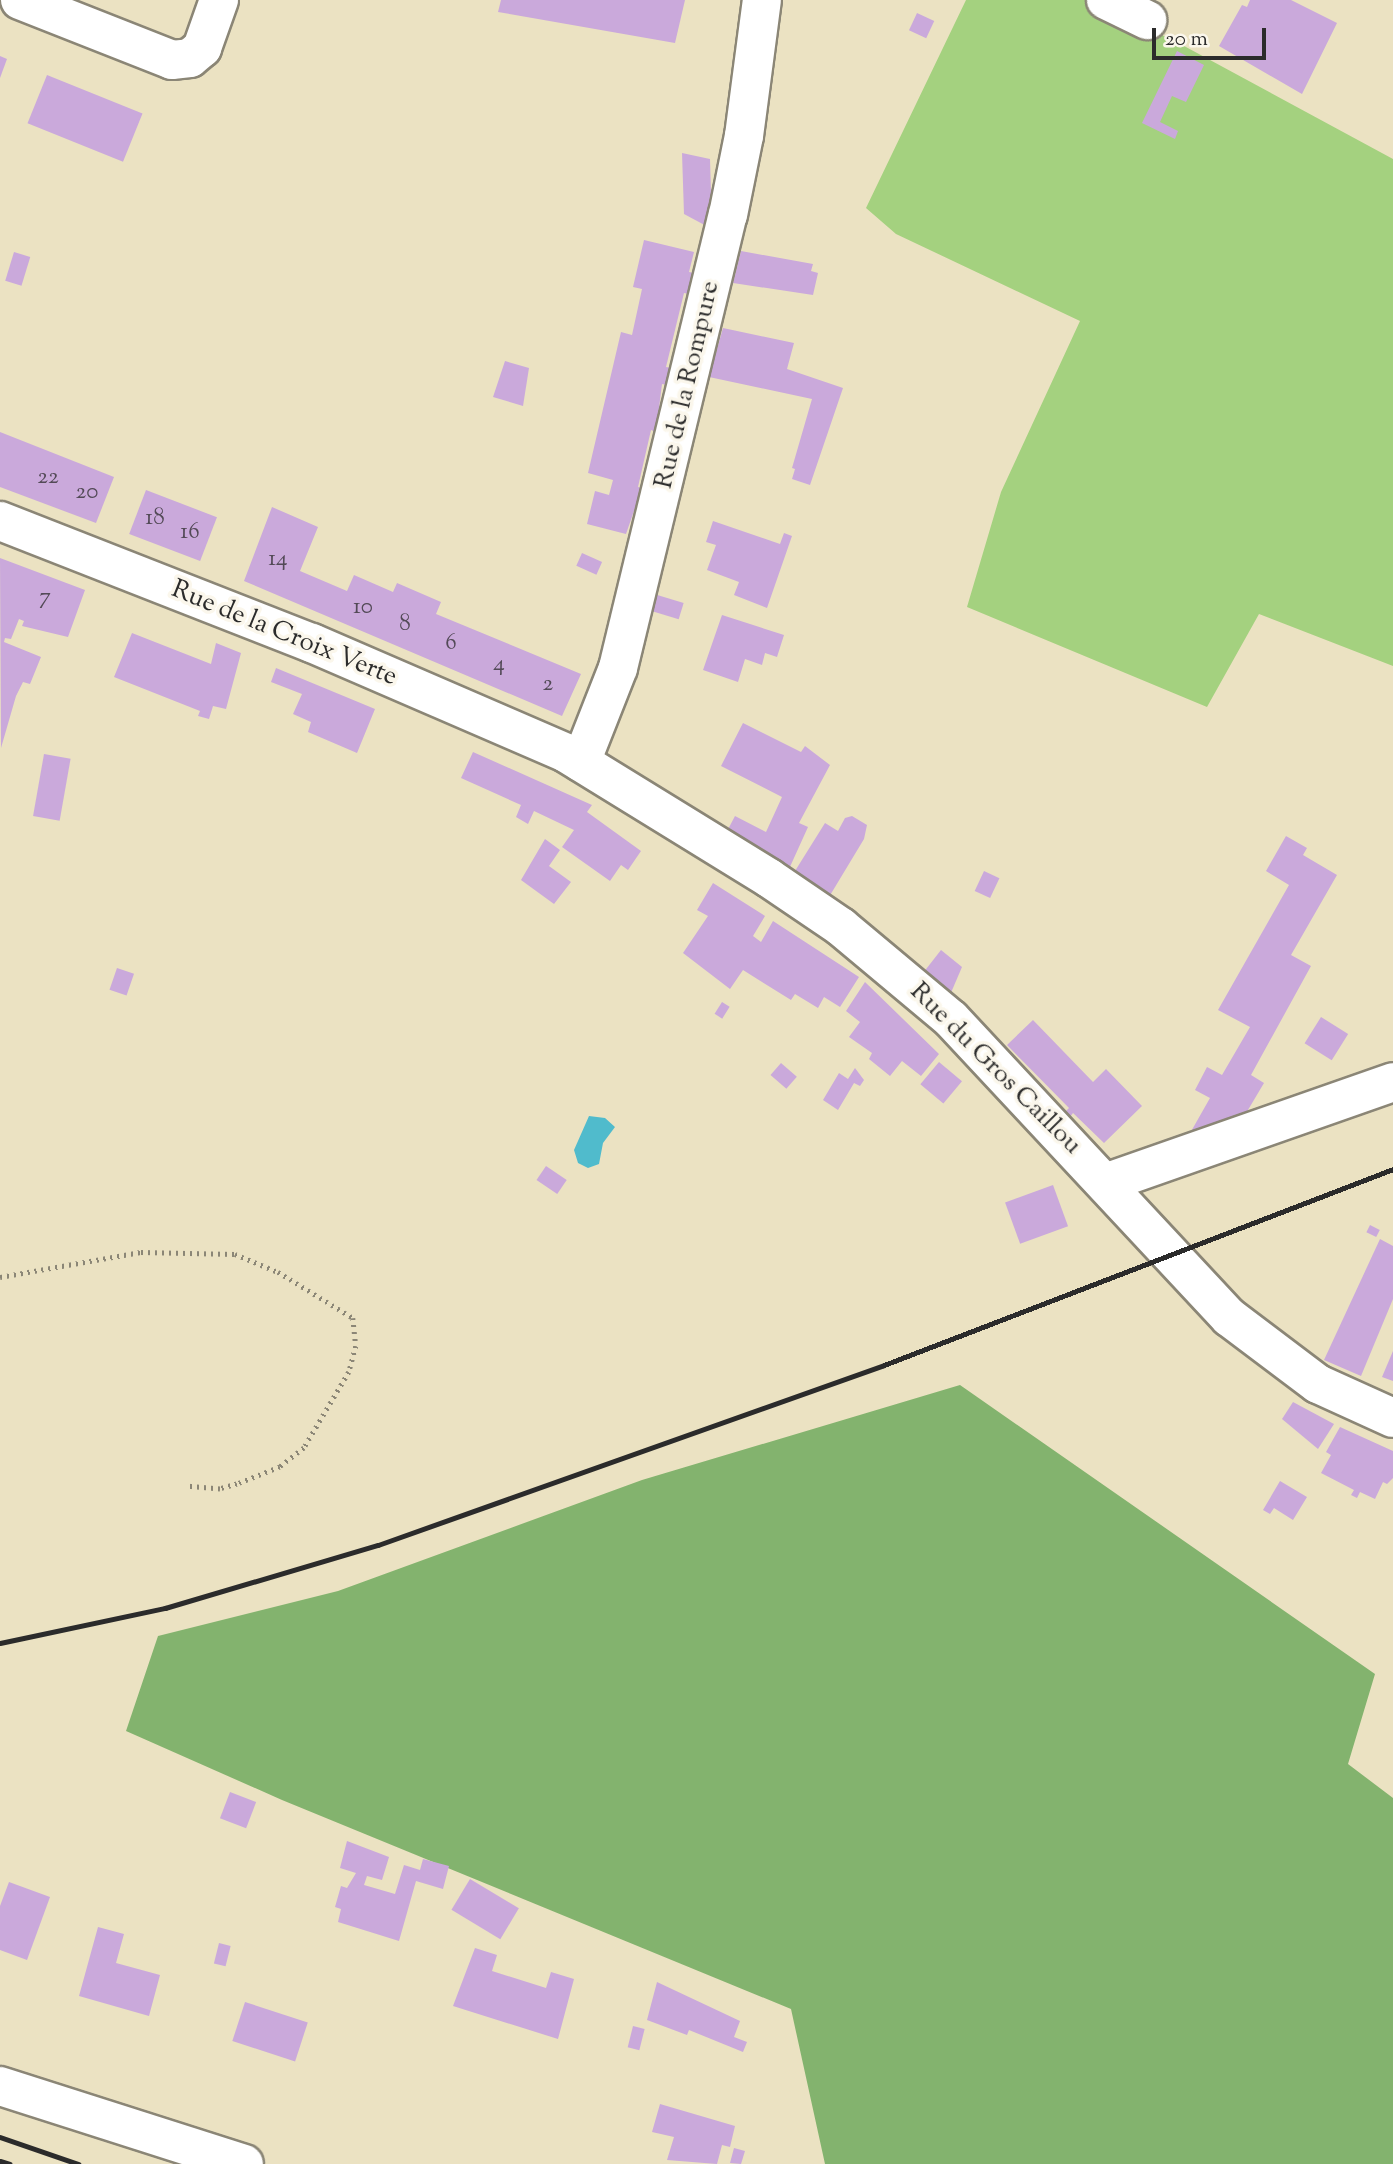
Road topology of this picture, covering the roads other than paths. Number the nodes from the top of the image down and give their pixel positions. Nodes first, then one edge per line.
1 (20, 0) edge
2 (219, 0) edge
3 (762, 0) edge
4 (1106, 0) edge
5 (1147, 20) dead end
6 (0, 521) edge
7 (574, 757) junction
8 (1393, 1082) edge
9 (1108, 1182) junction
10 (1393, 1418) edge
11 (0, 2087) edge
12 (244, 2164) edge

1 - 2 street
3 - 7 street, Rue de la Rompure
4 - 5 street
6 - 7 street, Rue de la Croix Verte
7 - 9 street, Rue du Gros Caillou
8 - 9 street
9 - 10 street, Rue du Gros Caillou
11 - 12 street

